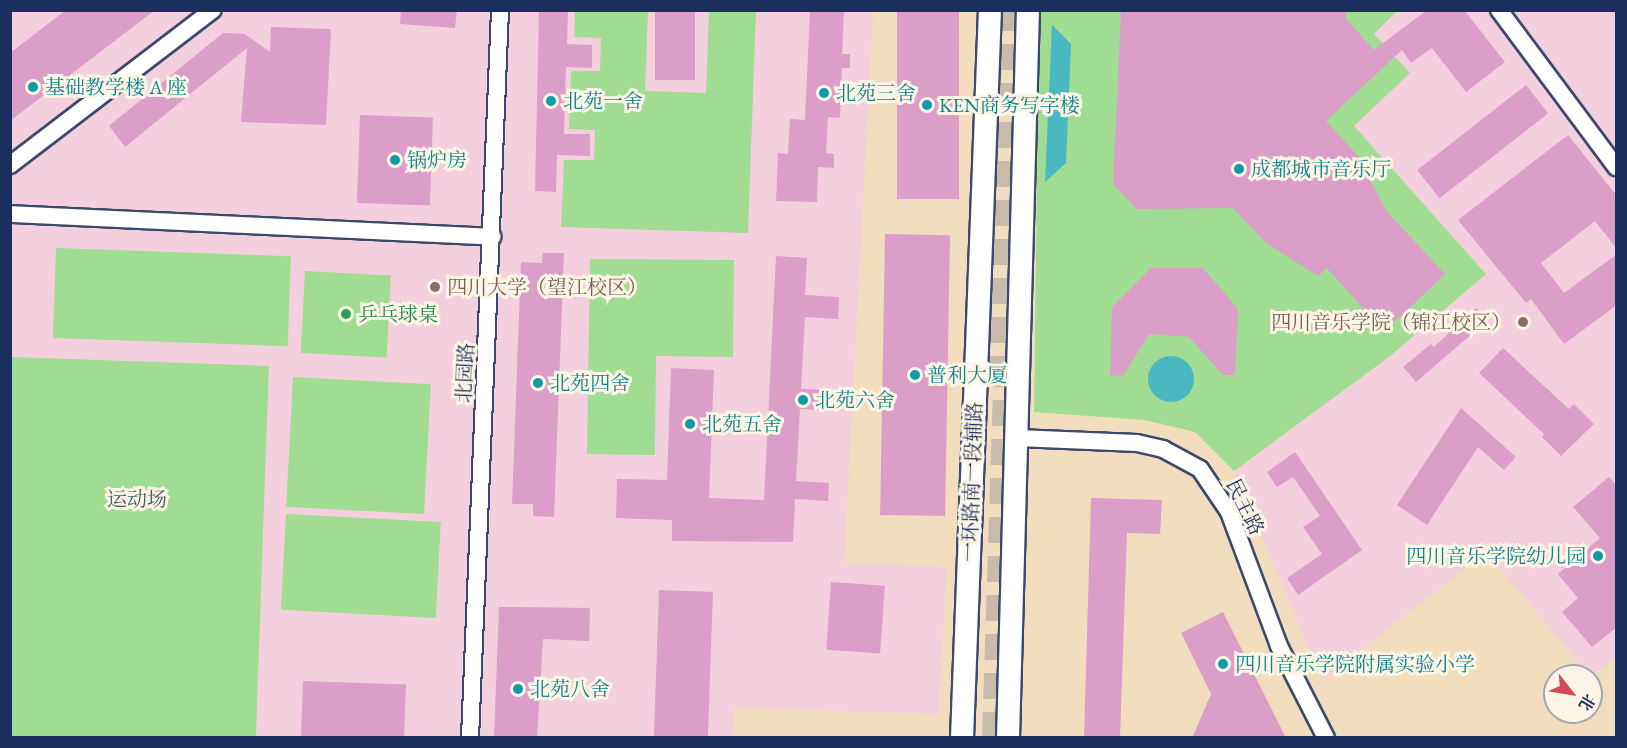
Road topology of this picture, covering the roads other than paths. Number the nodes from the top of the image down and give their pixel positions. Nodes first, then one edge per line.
1 (213, 10) edge
2 (500, 10) edge
3 (990, 10) edge
4 (1028, 10) edge
5 (1499, 10) edge
6 (10, 165) edge
7 (1617, 167) edge
8 (10, 214) edge
9 (492, 237) junction
10 (1017, 438) junction
11 (470, 738) edge
12 (962, 738) edge
13 (1008, 738) edge
14 (1326, 738) edge

1 - 6 street
2 - 9 street, 北园路
3 - 12 main road, 一环路南一段辅路
4 - 10 main road
5 - 7 street
8 - 9 street
9 - 11 street, 北园路
10 - 13 main road
10 - 14 street, 民主路

